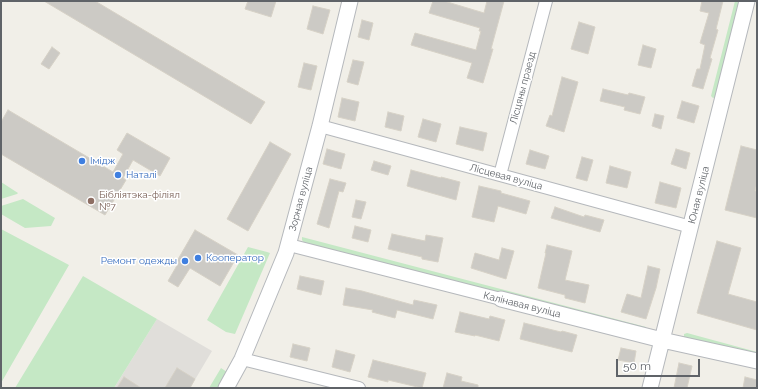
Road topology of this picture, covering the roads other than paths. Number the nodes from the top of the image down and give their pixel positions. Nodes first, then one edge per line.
1 (350, 1) edge
2 (546, 1) edge
3 (747, 1) edge
4 (320, 126) junction
5 (500, 175) junction
6 (691, 227) junction
7 (289, 245) junction
8 (501, 299) joint
9 (662, 340) junction
10 (242, 359) junction
11 (757, 361) edge
12 (226, 388) edge
13 (359, 388) edge
14 (650, 388) edge

1 - 4 street, Зорная вуліца
2 - 5 street, Лісцяны праезд
3 - 6 street, Юная вуліца
4 - 5 street, Лісцевая вуліца
4 - 7 street, Зорная вуліца
5 - 6 street, Лісцевая вуліца
6 - 9 street, Юная вуліца
7 - 8 street, Калінавая вуліца
7 - 10 street, Зорная вуліца
8 - 9 street, Калінавая вуліца
9 - 11 street, Калінавая вуліца
9 - 14 street, Юная вуліца
10 - 12 street, Зорная вуліца
10 - 13 street

